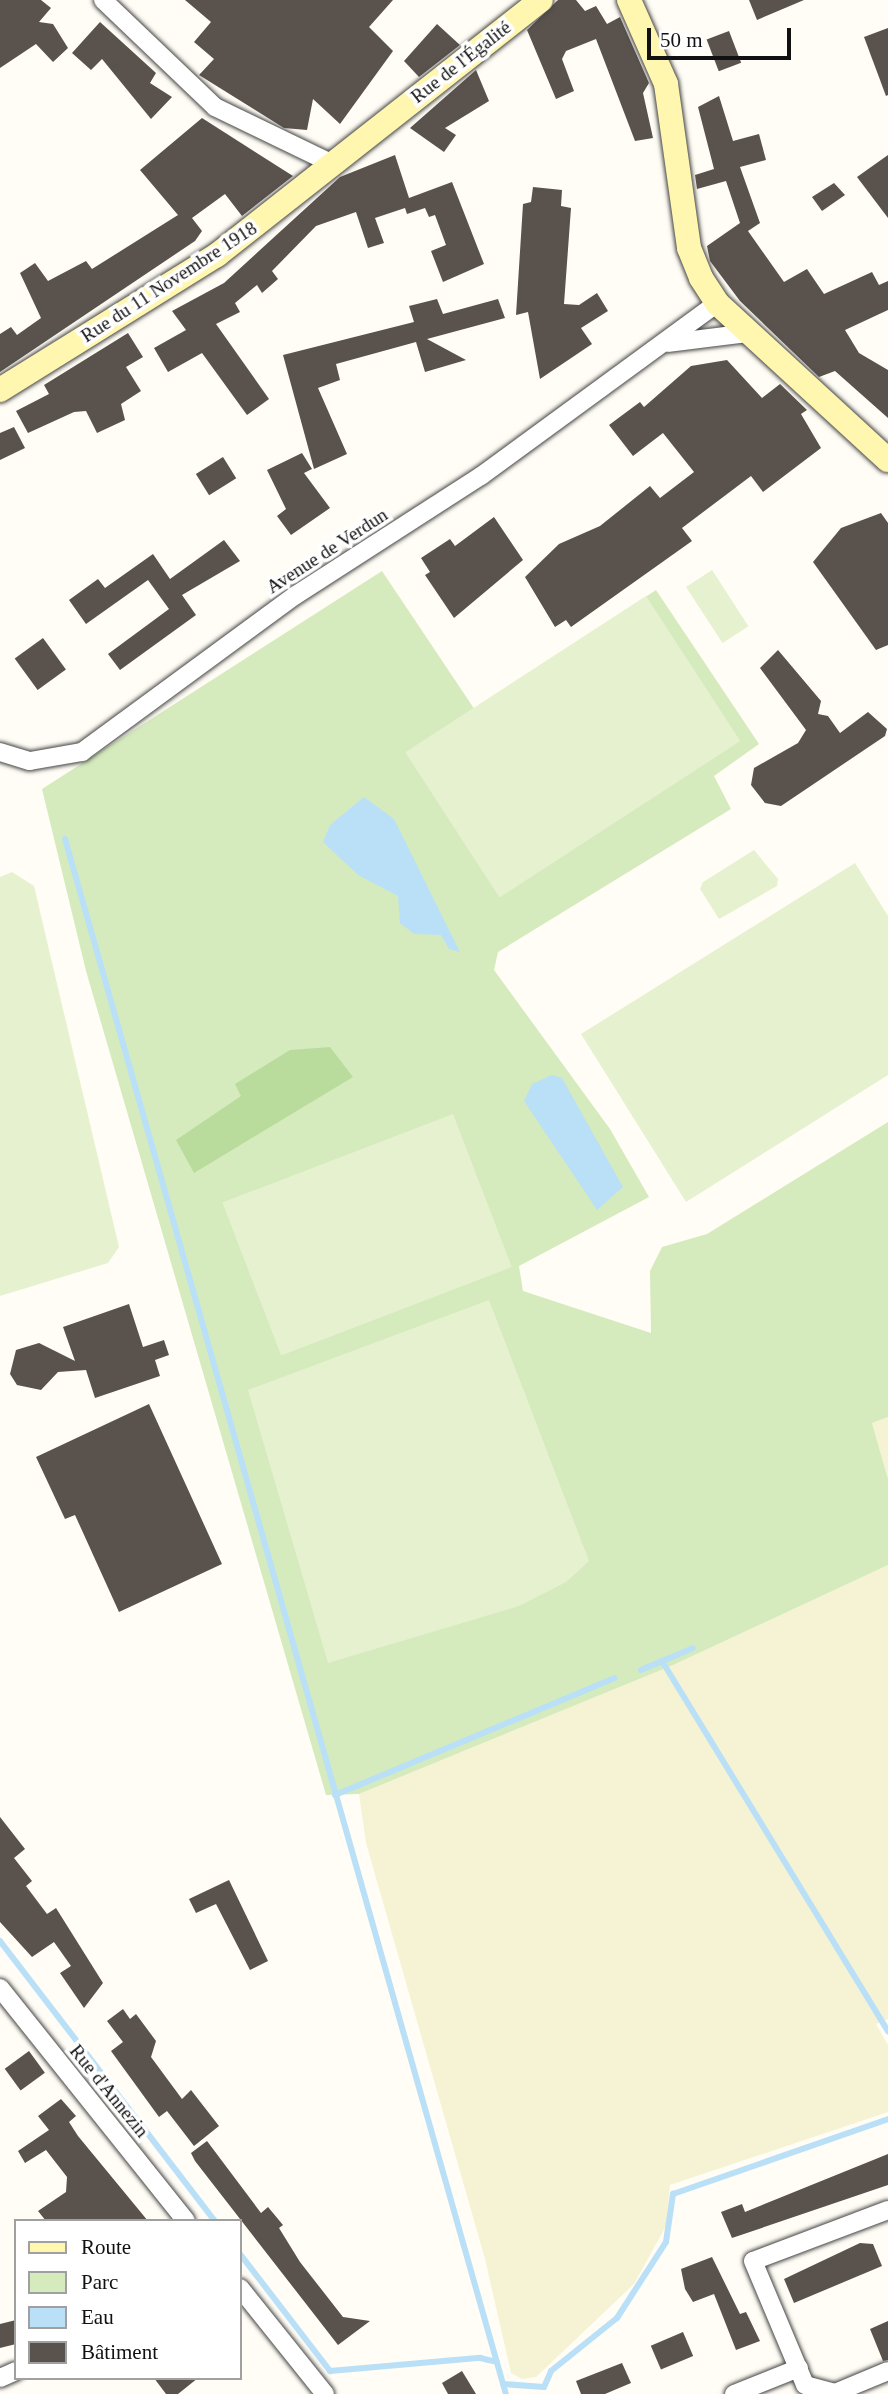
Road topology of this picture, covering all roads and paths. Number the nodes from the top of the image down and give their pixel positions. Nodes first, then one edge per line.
1 (103, 0) edge
2 (541, 0) edge
3 (629, 0) edge
4 (331, 163) junction
5 (723, 308) junction
6 (748, 333) junction
7 (704, 336) junction
8 (668, 343) junction
9 (0, 390) edge
10 (888, 460) edge
11 (0, 752) edge
12 (0, 1988) edge
13 (888, 2210) edge
14 (184, 2219) edge
15 (242, 2290) edge
16 (799, 2368) junction
17 (888, 2371) edge
18 (325, 2394) edge
19 (734, 2394) edge

1 - 4 street
2 - 4 street, Rue de l'Égalité
3 - 5 street
4 - 9 street, Rue du 11 Novembre 1918
5 - 6 street
5 - 7 street, Avenue de Verdun
5 - 8 street, Avenue de Verdun
6 - 7 street, Avenue de Verdun
6 - 10 street
7 - 8 street, Avenue de Verdun
8 - 11 street, Avenue de Verdun
12 - 14 street, Rue d'Annezin
13 - 16 street
15 - 18 street
16 - 17 street
16 - 19 street

